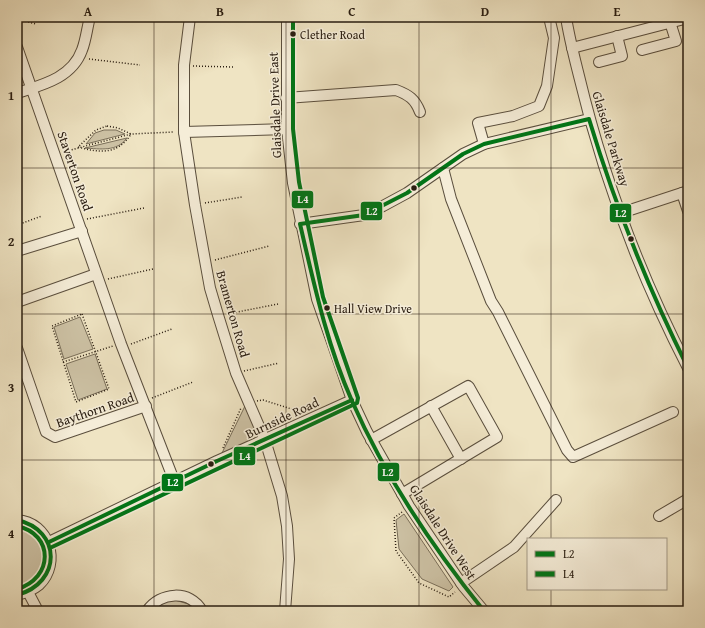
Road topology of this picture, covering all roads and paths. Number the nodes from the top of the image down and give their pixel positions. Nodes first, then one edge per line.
1 (90, 17) edge
2 (190, 17) edge
3 (287, 17) edge
4 (549, 17) edge
5 (566, 17) edge
6 (688, 18) edge
7 (670, 22) junction
8 (17, 24) edge
9 (36, 24) dead end
10 (617, 36) junction
11 (17, 47) edge
12 (572, 48) junction
13 (642, 50) dead end
14 (78, 57) junction
15 (599, 62) dead end
16 (184, 65) junction
17 (140, 66) dead end
18 (233, 67) dead end
19 (32, 88) junction
20 (17, 94) edge
21 (286, 98) junction
22 (420, 112) dead end
23 (589, 119) junction
24 (287, 129) junction
25 (184, 132) junction
26 (131, 134) junction
27 (484, 144) junction
28 (78, 147) junction
29 (55, 154) junction
30 (443, 168) junction
31 (685, 192) edge
32 (242, 197) dead end
33 (195, 205) junction
34 (144, 208) dead end
35 (688, 211) edge
36 (621, 213) junction
37 (42, 216) dead end
38 (78, 220) junction
39 (300, 224) junction
40 (17, 226) edge
41 (82, 231) junction
42 (269, 246) dead end
43 (17, 251) edge
44 (205, 262) junction
45 (153, 269) dead end
46 (98, 278) junction
47 (17, 302) edge
48 (278, 304) dead end
49 (218, 316) junction
50 (172, 328) dead end
51 (122, 345) junction
52 (17, 348) edge
53 (96, 351) junction
54 (686, 356) edge
55 (63, 362) junction
56 (279, 363) dead end
57 (688, 368) edge
58 (236, 373) junction
59 (193, 382) dead end
60 (352, 400) junction
61 (248, 401) junction
62 (145, 404) junction
63 (431, 406) junction
64 (673, 412) dead end
65 (303, 413) dead end
66 (265, 440) junction
67 (371, 440) junction
68 (461, 459) junction
69 (217, 461) junction
70 (175, 483) junction
71 (402, 494) junction
72 (688, 499) edge
73 (556, 500) dead end
74 (409, 506) junction
75 (659, 516) dead end
76 (17, 520) edge
77 (49, 542) junction
78 (462, 584) junction
79 (28, 592) junction
80 (17, 595) edge
81 (38, 611) edge
82 (147, 611) edge
83 (202, 611) edge
84 (285, 611) edge
85 (484, 611) edge

1 - 14 street
2 - 16 street, Bramerton Road
3 - 21 street, Glaisdale Drive East
4 - 27 street
5 - 12 street, Glaisdale Parkway
6 - 7 street
7 - 10 street
7 - 13 street
8 - 9 path
10 - 12 street
10 - 15 street
11 - 19 street, Staverton Road
12 - 23 street, Glaisdale Parkway
14 - 17 path
14 - 19 street
16 - 18 path
16 - 25 street, Bramerton Road
19 - 20 street
19 - 29 street, Staverton Road
21 - 22 street
21 - 24 street, Glaisdale Drive East
23 - 27 street
23 - 36 street, Glaisdale Parkway
24 - 25 street
24 - 39 street, Glaisdale Drive East
25 - 26 path
25 - 33 street, Bramerton Road
26 - 28 path
26 - 28 path
26 - 28 path
27 - 30 street
28 - 29 path
29 - 38 street, Staverton Road
30 - 39 street
30 - 64 street
31 - 35 street
31 - 36 street
32 - 33 path
33 - 44 street, Bramerton Road
34 - 38 path
36 - 54 street, Glaisdale Parkway
37 - 40 path
38 - 41 street, Staverton Road
39 - 60 street, Glaisdale Drive East
41 - 43 street
41 - 46 street, Staverton Road
42 - 44 path
44 - 49 street, Bramerton Road
45 - 46 path
46 - 47 street
46 - 51 street, Staverton Road
48 - 49 path
49 - 58 street, Bramerton Road
50 - 51 path
51 - 53 path
51 - 62 street, Staverton Road
52 - 62 street, Baythorn Road
53 - 55 path
53 - 55 path
53 - 55 path
54 - 57 street, Glaisdale Parkway
56 - 58 path
58 - 61 street, Bramerton Road
59 - 62 path
60 - 66 street, Burnside Road
60 - 67 street, Glaisdale Drive West
61 - 65 path
61 - 66 street, Bramerton Road
61 - 69 path
62 - 70 street, Staverton Road
63 - 67 street
63 - 68 street
63 - 68 street
66 - 69 street, Burnside Road
66 - 84 street, Bramerton Road
67 - 71 street, Glaisdale Drive West
68 - 71 street
69 - 70 street, Burnside Road
70 - 77 street, Burnside Road
71 - 74 street, Glaisdale Drive West
72 - 75 street
73 - 78 street
74 - 78 street, Glaisdale Drive West
74 - 78 path
76 - 77 street
77 - 79 street
78 - 85 street, Glaisdale Drive West
79 - 80 street
79 - 81 street
82 - 83 street

